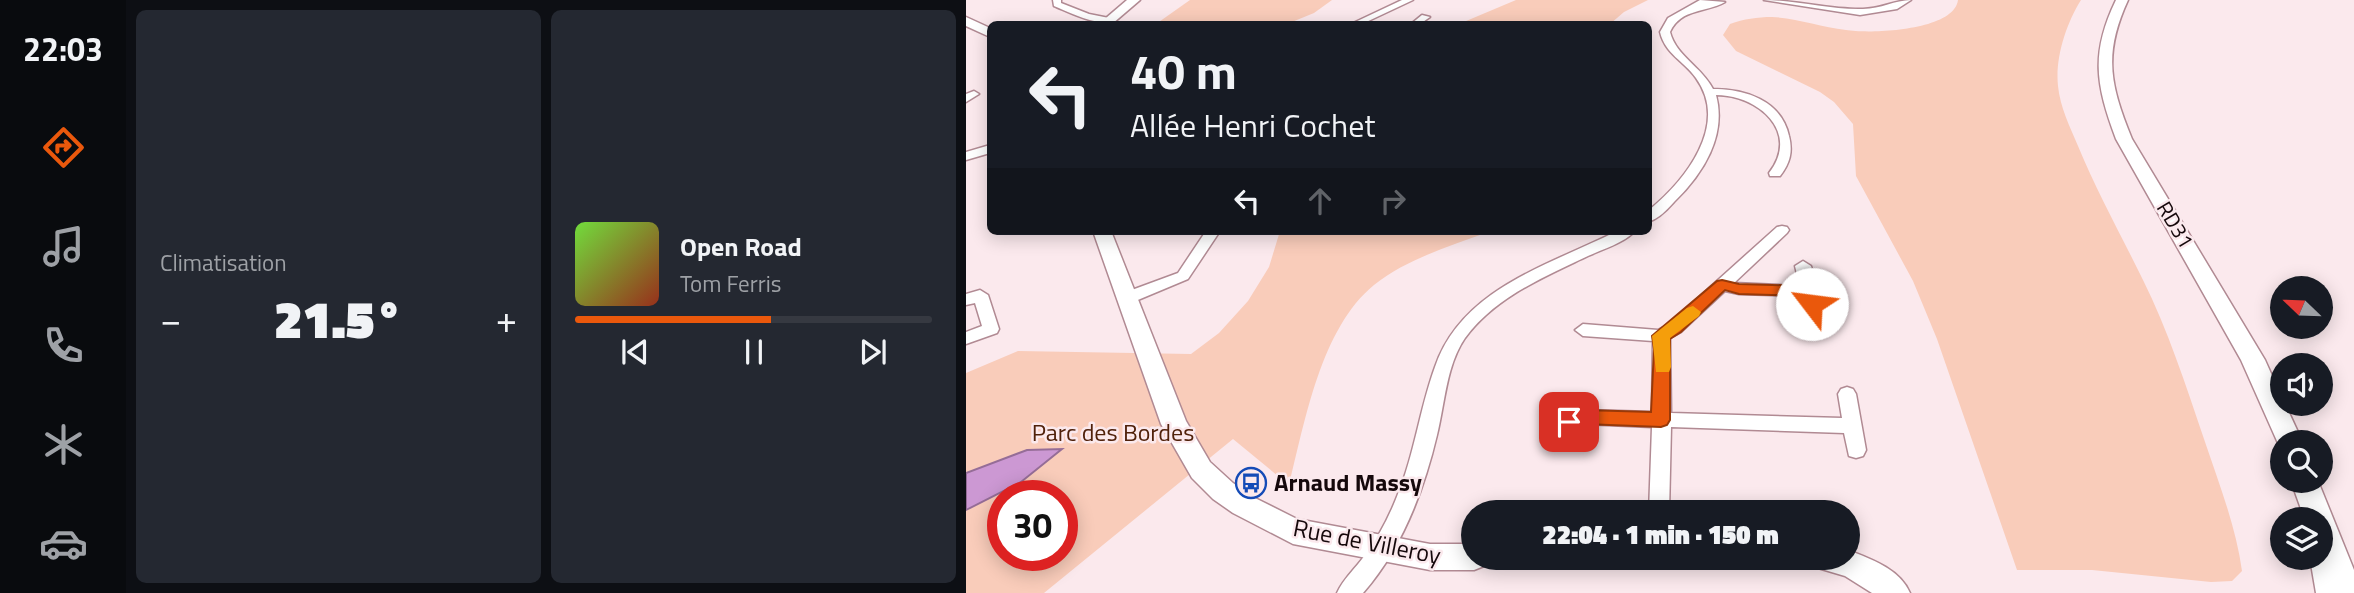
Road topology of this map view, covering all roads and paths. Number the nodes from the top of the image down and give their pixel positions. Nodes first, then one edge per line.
1 (1057, 0) edge
2 (1134, 0) edge
3 (1409, 0) edge
4 (1706, 0) edge
5 (1768, 0) edge
6 (1907, 0) edge
7 (2122, 0) edge
8 (1718, 1) edge
9 (1733, 1) edge
10 (1694, 8) junction
11 (1425, 17) dead end
12 (966, 21) edge
13 (1104, 21) edge
14 (1108, 21) edge
15 (1363, 21) edge
16 (1419, 21) edge
17 (987, 32) edge
18 (1710, 92) junction
19 (987, 150) edge
20 (966, 156) edge
21 (1775, 173) dead end
22 (1652, 215) edge
23 (1782, 230) dead end
24 (1103, 235) edge
25 (1211, 235) edge
26 (1620, 235) edge
27 (1803, 267) dead end
28 (1722, 285) junction
29 (1127, 298) junction
30 (966, 300) edge
31 (1583, 330) dead end
32 (1661, 336) junction
33 (966, 338) edge
34 (1847, 394) dead end
35 (1661, 420) junction
36 (1569, 422) dead end
37 (1852, 426) junction
38 (2284, 430) edge
39 (1856, 450) dead end
40 (1659, 500) edge
41 (1381, 548) junction
42 (2333, 556) edge
43 (1461, 557) edge
44 (1860, 569) edge
45 (2327, 570) edge
46 (1348, 593) edge
47 (1895, 593) edge
48 (2331, 593) edge
49 (2349, 593) edge

1 - 13 street
2 - 14 main road
3 - 15 street
4 - 10 street
5 - 6 street
7 - 38 main road, RD31 / RD31
8 - 9 street
8 - 10 street
10 - 18 street
11 - 16 street
12 - 17 main road
18 - 21 street
18 - 22 street
19 - 20 street
23 - 28 street
24 - 29 main road, Rue de Villeroy
25 - 29 street
26 - 41 street
27 - 28 street
28 - 32 street
29 - 41 main road, Rue de Villeroy
30 - 33 street
31 - 32 street
32 - 35 street
34 - 37 street
35 - 36 street
35 - 37 street
35 - 40 street
37 - 39 street
41 - 43 main road, Rue de Villeroy
41 - 46 street
42 - 49 main road
44 - 47 main road
45 - 48 main road

